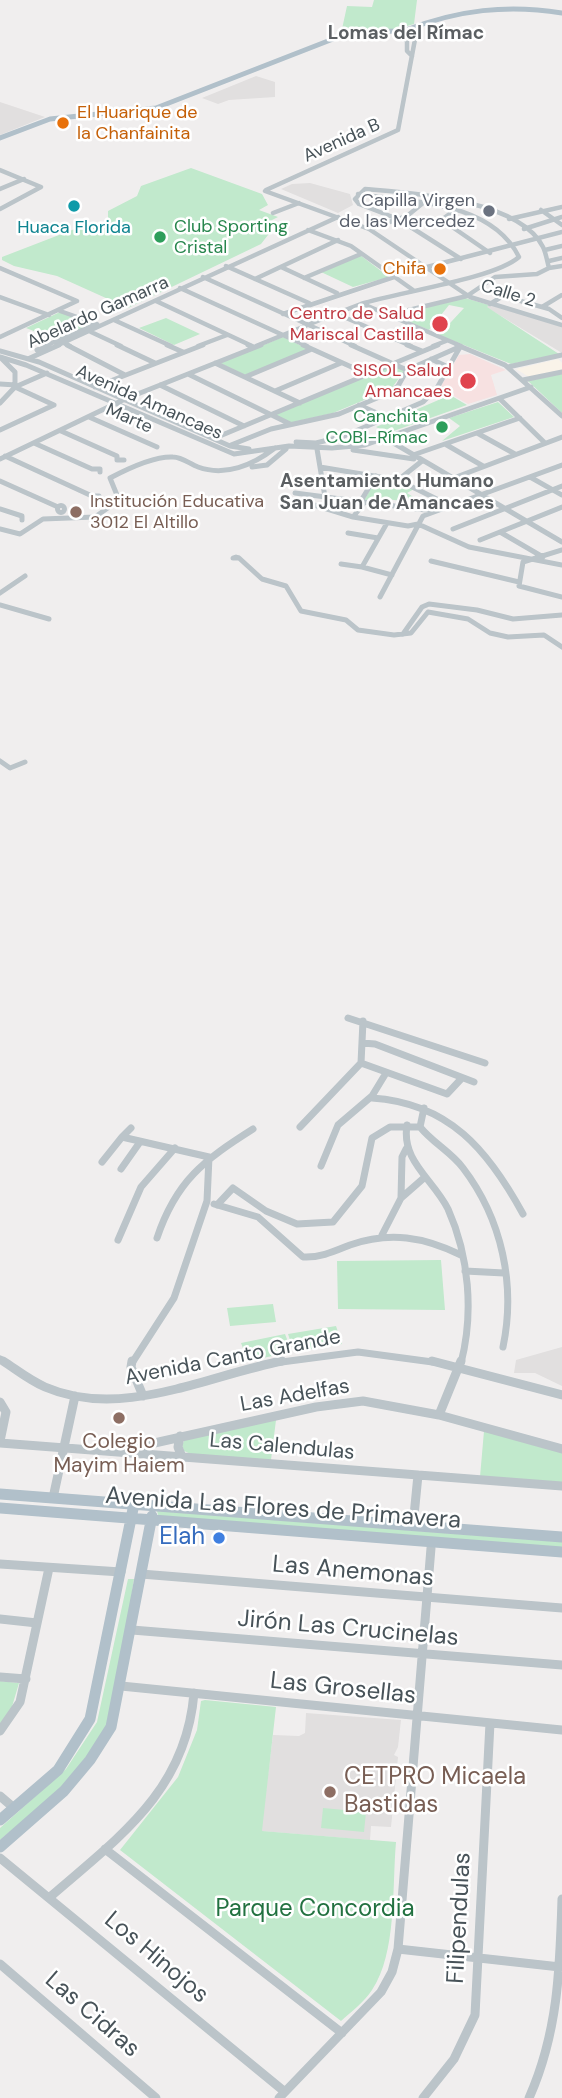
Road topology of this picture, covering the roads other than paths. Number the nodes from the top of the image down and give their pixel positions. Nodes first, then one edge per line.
1 (522, 0) edge
2 (519, 9) junction
3 (562, 15) edge
4 (445, 17) junction
5 (402, 33) junction
6 (416, 34) junction
7 (412, 56) junction
8 (5, 138) edge
9 (0, 170) edge
10 (24, 179) junction
11 (0, 189) edge
12 (265, 191) joint
13 (358, 194) junction
14 (300, 202) junction
15 (422, 204) junction
16 (562, 207) edge
17 (0, 209) edge
18 (455, 210) junction
19 (541, 210) junction
20 (273, 213) dead end
21 (332, 215) junction
22 (338, 217) junction
23 (562, 217) edge
24 (398, 219) junction
25 (509, 219) junction
26 (554, 219) junction
27 (562, 225) edge
28 (307, 229) junction
29 (369, 229) junction
30 (524, 229) junction
31 (562, 232) edge
32 (281, 239) junction
33 (338, 240) junction
34 (538, 241) junction
35 (562, 246) edge
36 (514, 247) junction
37 (545, 250) junction
38 (490, 253) junction
39 (361, 254) junction
40 (562, 258) edge
41 (461, 259) junction
42 (548, 261) junction
43 (227, 266) junction
44 (562, 266) edge
45 (281, 267) junction
46 (427, 267) junction
47 (0, 268) edge
48 (549, 268) junction
49 (394, 277) junction
50 (204, 278) junction
51 (304, 278) junction
52 (255, 279) junction
53 (450, 282) junction
54 (181, 289) junction
55 (413, 290) junction
56 (338, 293) junction
57 (562, 295) edge
58 (467, 296) junction
59 (1, 298) edge
60 (154, 301) junction
61 (309, 303) junction
62 (362, 304) junction
63 (490, 304) junction
64 (542, 307) junction
65 (60, 311) junction
66 (283, 314) junction
67 (337, 314) junction
68 (388, 315) junction
69 (49, 316) junction
70 (562, 318) edge
71 (113, 319) junction
72 (97, 324) junction
73 (562, 324) edge
74 (309, 325) junction
75 (91, 331) junction
76 (227, 335) junction
77 (283, 336) junction
78 (0, 337) edge
79 (446, 341) junction
80 (64, 343) junction
81 (253, 347) junction
82 (460, 347) junction
83 (312, 349) junction
84 (0, 351) edge
85 (422, 351) junction
86 (183, 352) junction
87 (0, 357) edge
88 (561, 357) edge
89 (30, 359) junction
90 (431, 359) junction
91 (22, 360) junction
92 (341, 362) junction
93 (155, 363) junction
94 (215, 363) junction
95 (393, 363) junction
96 (449, 367) junction
97 (508, 367) junction
98 (407, 370) junction
99 (562, 372) edge
100 (47, 373) junction
101 (188, 374) junction
102 (367, 374) junction
103 (125, 375) junction
104 (245, 377) junction
105 (523, 380) junction
106 (0, 384) edge
107 (160, 385) junction
108 (16, 386) junction
109 (95, 387) junction
110 (531, 387) junction
111 (275, 391) junction
112 (500, 399) junction
113 (125, 400) junction
114 (0, 403) edge
115 (300, 403) junction
116 (117, 404) junction
117 (359, 405) junction
118 (271, 415) junction
119 (562, 416) edge
120 (89, 417) junction
121 (388, 418) junction
122 (520, 418) junction
123 (290, 424) junction
124 (244, 426) junction
125 (0, 430) edge
126 (61, 430) junction
127 (477, 433) junction
128 (562, 437) edge
129 (215, 438) junction
130 (385, 438) junction
131 (34, 443) junction
132 (545, 443) junction
133 (445, 444) junction
134 (317, 445) junction
135 (230, 446) junction
136 (308, 446) junction
137 (157, 447) dead end
138 (276, 448) junction
139 (344, 448) junction
140 (515, 454) junction
141 (413, 455) junction
142 (117, 456) dead end
143 (3, 457) edge
144 (422, 461) junction
145 (483, 466) junction
146 (562, 466) edge
147 (235, 467) junction
148 (320, 467) junction
149 (92, 469) dead end
150 (376, 476) junction
151 (530, 477) junction
152 (451, 479) junction
153 (398, 480) junction
154 (0, 481) edge
155 (562, 486) edge
156 (552, 490) junction
157 (295, 493) dead end
158 (562, 495) edge
159 (92, 496) dead end
160 (325, 496) junction
161 (480, 496) junction
162 (364, 503) junction
163 (314, 505) dead end
164 (451, 506) junction
165 (562, 507) edge
166 (0, 509) edge
167 (503, 509) junction
168 (433, 511) junction
169 (554, 511) junction
170 (15, 516) dead end
171 (562, 516) edge
172 (353, 517) junction
173 (81, 519) junction
174 (525, 522) junction
175 (387, 523) junction
176 (418, 524) junction
177 (0, 529) edge
178 (453, 529) dead end
179 (500, 532) junction
180 (348, 534) dead end
181 (379, 538) junction
182 (480, 540) dead end
183 (562, 542) edge
184 (562, 550) edge
185 (497, 555) junction
186 (543, 557) junction
187 (239, 558) dead end
188 (527, 559) junction
189 (431, 561) dead end
190 (490, 561) dead end
191 (341, 564) dead end
192 (562, 565) edge
193 (362, 567) junction
194 (392, 575) junction
195 (24, 576) dead end
196 (519, 582) junction
197 (0, 593) edge
198 (380, 597) dead end
199 (562, 597) edge
200 (0, 604) edge
201 (562, 615) edge
202 (49, 619) dead end
203 (403, 634) junction
204 (562, 647) edge
205 (0, 761) edge
206 (25, 762) dead end
207 (348, 1018) dead end
208 (363, 1021) junction
209 (362, 1043) junction
210 (361, 1063) junction
211 (485, 1063) dead end
212 (386, 1073) junction
213 (462, 1078) junction
214 (474, 1082) dead end
215 (372, 1098) junction
216 (424, 1108) junction
217 (407, 1125) junction
218 (300, 1127) dead end
219 (421, 1127) junction
220 (131, 1128) dead end
221 (253, 1129) dead end
222 (122, 1138) junction
223 (140, 1142) junction
224 (175, 1148) junction
225 (406, 1149) junction
226 (209, 1157) junction
227 (102, 1162) dead end
228 (321, 1166) dead end
229 (121, 1169) dead end
230 (425, 1177) junction
231 (401, 1198) junction
232 (207, 1201) junction
233 (217, 1205) junction
234 (266, 1212) junction
235 (523, 1214) dead end
236 (258, 1217) junction
237 (382, 1235) junction
238 (157, 1238) dead end
239 (118, 1240) dead end
240 (461, 1255) junction
241 (465, 1271) junction
242 (504, 1273) junction
243 (503, 1347) dead end
244 (0, 1359) edge
245 (458, 1369) junction
246 (562, 1395) edge
247 (75, 1396) junction
248 (143, 1396) junction
249 (0, 1402) edge
250 (439, 1415) junction
251 (180, 1436) junction
252 (0, 1442) edge
253 (64, 1448) junction
254 (562, 1449) edge
255 (116, 1452) junction
256 (182, 1457) junction
257 (418, 1475) junction
258 (562, 1486) edge
259 (0, 1494) edge
260 (52, 1498) junction
261 (134, 1504) junction
262 (153, 1506) junction
263 (0, 1508) edge
264 (131, 1518) junction
265 (151, 1520) junction
266 (413, 1526) junction
267 (562, 1538) edge
268 (431, 1548) dead end
269 (562, 1552) edge
270 (0, 1564) edge
271 (49, 1568) junction
272 (121, 1572) junction
273 (141, 1574) junction
274 (426, 1595) junction
275 (562, 1608) edge
276 (0, 1619) edge
277 (37, 1623) junction
278 (132, 1630) junction
279 (423, 1656) junction
280 (562, 1665) edge
281 (0, 1677) edge
282 (26, 1679) junction
283 (121, 1686) junction
284 (194, 1693) junction
285 (417, 1716) junction
286 (490, 1723) junction
287 (562, 1730) edge
288 (0, 1731) edge
289 (0, 1796) edge
290 (14, 1808) junction
291 (0, 1820) edge
292 (0, 1847) edge
293 (105, 1849) junction
294 (0, 1858) edge
295 (50, 1897) junction
296 (562, 1899) edge
297 (398, 1949) junction
298 (480, 1958) junction
299 (0, 1964) edge
300 (561, 1966) edge
301 (342, 2033) junction
302 (282, 2095) edge
303 (155, 2098) edge
304 (423, 2098) edge
305 (529, 2098) edge

1 - 2 street
2 - 3 main road
2 - 4 main road
4 - 5 main road
4 - 6 main road
5 - 6 main road
5 - 7 street
5 - 8 main road
6 - 7 street, Avenida B
7 - 12 street, Avenida B
9 - 10 street
10 - 11 street
10 - 17 street
12 - 14 street, Calle 2
13 - 15 street
13 - 24 street
13 - 25 street
14 - 20 street
14 - 21 street, Calle 2
15 - 18 street
15 - 24 street
16 - 19 street
18 - 36 street
18 - 38 street
19 - 25 street
19 - 26 street
21 - 22 street, Calle 2
21 - 32 street, Abelardo Gamarra
22 - 28 street, Abelardo Gamarra
22 - 29 street, Calle 2
23 - 26 street
24 - 29 street
24 - 41 street
25 - 30 street
26 - 27 street
26 - 30 street
28 - 32 street, Abelardo Gamarra
28 - 33 street
29 - 46 street, Calle 2
30 - 34 street
31 - 34 street
32 - 43 street, Abelardo Gamarra
33 - 39 street
33 - 45 street
34 - 36 street
34 - 37 street
35 - 37 street
36 - 38 street
36 - 53 street
37 - 42 street
38 - 41 street
39 - 49 street
39 - 51 street
40 - 42 street
41 - 46 street
42 - 48 street
43 - 50 street, Abelardo Gamarra
43 - 52 street
44 - 48 street
45 - 51 street
45 - 52 street
46 - 53 street, Calle 2
47 - 65 street
48 - 58 street
49 - 55 street
49 - 56 street
50 - 54 street, Abelardo Gamarra
50 - 66 street
51 - 56 street
52 - 61 street
53 - 55 street
53 - 58 street, Calle 2
54 - 60 street, Abelardo Gamarra
54 - 77 street
55 - 62 street
56 - 61 street
57 - 64 street
58 - 63 street, Calle 2
58 - 68 street
59 - 69 street
60 - 71 street, Abelardo Gamarra
60 - 76 street
61 - 66 street
62 - 67 street
62 - 68 street
63 - 64 street
63 - 73 street, Calle 2
64 - 70 street
65 - 69 street
65 - 72 street
66 - 74 street
67 - 74 street
67 - 85 street
68 - 79 street
69 - 78 street
71 - 72 street, Abelardo Gamarra
71 - 75 street, Abelardo Gamarra
71 - 86 street
72 - 91 street, Abelardo Gamarra
74 - 77 street
74 - 95 street
75 - 80 street, Abelardo Gamarra
75 - 93 street
76 - 81 street
76 - 86 street
77 - 81 street
77 - 83 street
79 - 82 street
79 - 85 street
80 - 89 street, Abelardo Gamarra
80 - 103 street
81 - 94 street
82 - 90 street
82 - 96 street
82 - 97 street
83 - 92 street
83 - 104 street
84 - 91 street, Avenida Amancaes
85 - 95 street
86 - 93 street
87 - 91 street, Avenida Amancaes
87 - 108 street
88 - 97 street
89 - 91 street, Abelardo Gamarra
89 - 109 street, Avenida Amancaes
90 - 96 street
90 - 98 street
91 - 100 street, Avenida Amancaes
92 - 102 street
92 - 111 street
93 - 103 street
94 - 101 street
94 - 104 street
95 - 98 street
95 - 102 street
96 - 121 street
97 - 105 street
98 - 117 street
99 - 105 street
100 - 108 street
100 - 116 street, Avenida Amancaes
101 - 107 street
101 - 118 street
102 - 115 street
103 - 109 street
104 - 111 street
105 - 110 street
106 - 108 street
107 - 113 street
107 - 124 street
108 - 114 street
108 - 125 street
109 - 113 street, Avenida Amancaes
110 - 112 street, Avenida Amancaes
110 - 119 street
111 - 115 street
112 - 122 street
112 - 130 street, Avenida Amancaes
113 - 116 street
113 - 129 street, Avenida Amancaes
115 - 118 street
116 - 120 street
116 - 138 street, Avenida Amancaes
117 - 121 street
117 - 123 street
118 - 123 street
118 - 124 street
120 - 126 street
120 - 137 street, Marte
121 - 134 street
122 - 127 street
122 - 132 street
123 - 135 street
124 - 129 street
126 - 131 street
126 - 142 street
127 - 133 street
127 - 140 street
128 - 132 street
129 - 135 street, Avenida Amancaes
130 - 139 street, Avenida Amancaes
130 - 141 street
131 - 143 street
131 - 149 street
132 - 140 street
133 - 141 street
133 - 145 street
134 - 135 street, Avenida Amancaes
134 - 136 street, Avenida Amancaes
134 - 139 street, Avenida Amancaes
134 - 148 street
136 - 138 street, Avenida Amancaes
136 - 147 street
138 - 147 street
139 - 144 street
140 - 145 street
141 - 144 street
143 - 159 street
144 - 152 street
144 - 153 street
145 - 152 street
146 - 151 street
147 - 173 street
148 - 150 street
148 - 160 street
150 - 153 street
150 - 162 street
151 - 156 street
151 - 161 street
152 - 161 street
153 - 164 street
154 - 173 street
155 - 156 street
156 - 158 street
156 - 167 street
157 - 160 street
160 - 162 street
161 - 164 street
161 - 167 street
162 - 168 street
162 - 172 street
163 - 172 street
164 - 168 street
165 - 169 street
166 - 170 street
167 - 174 street
167 - 178 street
168 - 176 street
169 - 171 street
169 - 174 street
172 - 175 street
173 - 177 street
174 - 179 street
174 - 183 street
175 - 176 street
175 - 181 street
176 - 185 street
176 - 194 street
179 - 182 street
179 - 186 street
180 - 181 street
181 - 193 street
184 - 186 street
185 - 188 street
185 - 190 street
186 - 188 street
187 - 203 street
188 - 192 street
188 - 196 street
189 - 196 street
191 - 193 street
193 - 194 street
194 - 198 street
195 - 197 street
196 - 199 street
200 - 202 street
201 - 203 street
203 - 204 street
205 - 206 street
207 - 208 street
208 - 209 street
208 - 211 street
209 - 210 street
209 - 213 street
210 - 212 street
210 - 218 street
212 - 213 street
212 - 215 street
213 - 214 street
215 - 216 street
215 - 228 street
216 - 219 street
216 - 235 street
217 - 219 street
217 - 225 street
217 - 234 street
219 - 242 street
220 - 222 street
221 - 226 street
222 - 223 street
222 - 227 street
223 - 224 street
223 - 229 street
224 - 226 street
224 - 239 street
225 - 230 street
225 - 231 street
226 - 232 street
226 - 238 street
230 - 231 street
230 - 240 street
231 - 237 street
232 - 233 street
232 - 248 street
233 - 234 street
233 - 236 street
234 - 236 street
236 - 237 street
237 - 240 street
240 - 241 street
241 - 242 street
241 - 245 street
242 - 243 street
244 - 247 street, Avenida Canto Grande
245 - 246 street, Avenida Canto Grande
245 - 248 street, Avenida Canto Grande
245 - 250 street
247 - 248 street, Avenida Canto Grande
247 - 253 street
249 - 252 street
250 - 251 street, Las Adelfas
250 - 254 street, Las Adelfas
251 - 255 street, Las Adelfas
251 - 256 street
252 - 253 street, Las Calendulas
253 - 255 street, Las Calendulas
253 - 260 street
255 - 256 street, Las Calendulas
256 - 257 street, Las Calendulas
257 - 258 street, Las Calendulas
257 - 266 street
259 - 260 main road, Avenida Las Flores de Primavera
260 - 261 main road, Avenida Las Flores de Primavera
261 - 262 main road, Avenida Las Flores de Primavera
261 - 264 main road
262 - 265 main road
262 - 266 main road, Avenida Las Flores de Primavera
263 - 264 main road, Avenida Las Flores de Primavera
264 - 265 main road, Avenida Las Flores de Primavera
264 - 272 main road
265 - 269 main road, Avenida Las Flores de Primavera
265 - 273 main road
266 - 267 main road, Avenida Las Flores de Primavera
268 - 274 street
270 - 271 street
271 - 272 street
271 - 277 street
272 - 290 main road
273 - 274 street, Las Anemonas
273 - 278 main road
274 - 275 street, Las Anemonas
274 - 279 street
276 - 277 street
277 - 282 street
278 - 279 street, Jirón Las Crucinelas
278 - 283 main road
279 - 280 street, Jirón Las Crucinelas
279 - 285 street
281 - 282 street
282 - 288 street
283 - 284 street, Las Grosellas
283 - 292 main road
284 - 285 street, Las Grosellas
284 - 293 street
285 - 286 street, Las Grosellas
285 - 297 street
286 - 287 street, Las Grosellas
286 - 298 street, Filipendulas
289 - 290 street
290 - 291 main road
293 - 295 street
293 - 301 street
294 - 295 street, Los Hinojos
295 - 302 street, Los Hinojos
296 - 300 street
297 - 298 street
297 - 301 street
298 - 300 street
298 - 304 street, Filipendulas
299 - 303 street, Las Cidras
300 - 305 street
301 - 302 street

